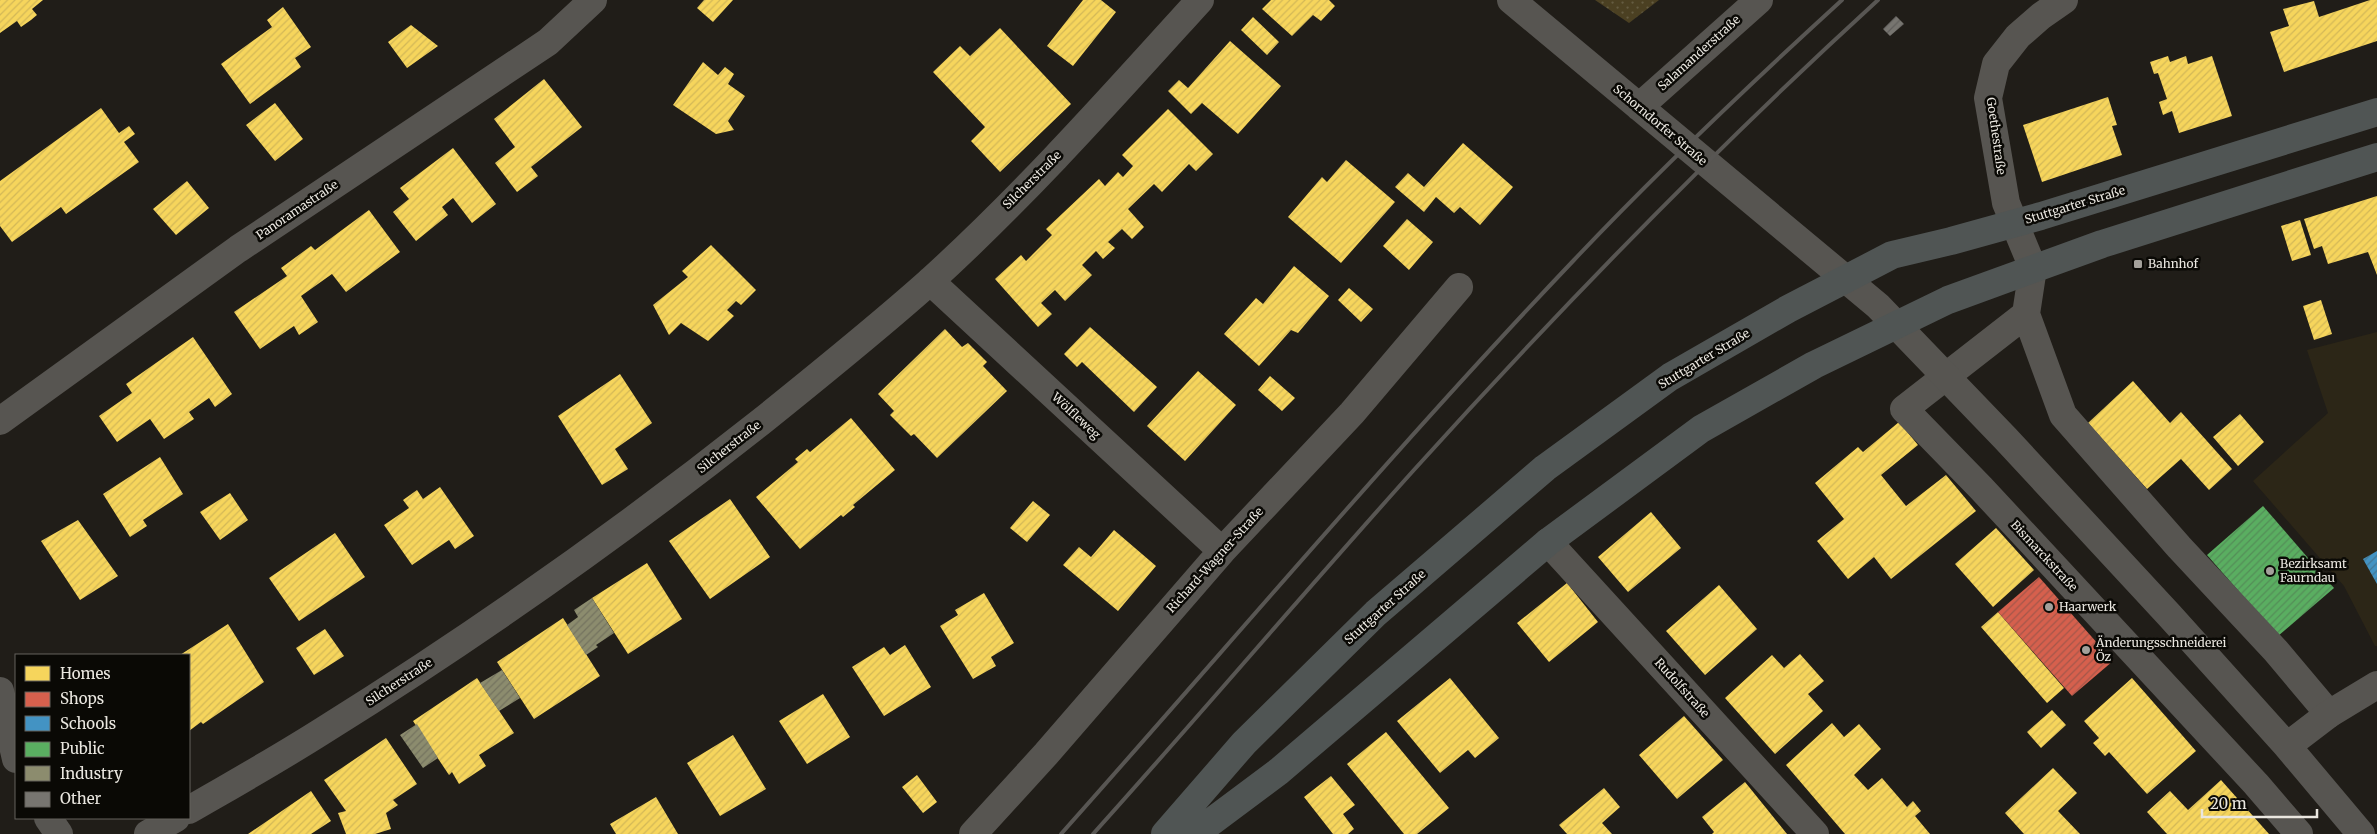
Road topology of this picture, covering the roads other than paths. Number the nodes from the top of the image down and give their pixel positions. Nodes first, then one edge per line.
1 (593, 0) edge
2 (1200, 0) edge
3 (1511, 0) edge
4 (1759, 0) edge
5 (2064, 0) edge
6 (1639, 107) junction
7 (2377, 112) edge
8 (2377, 157) edge
9 (2013, 223) junction
10 (2033, 268) junction
11 (930, 281) junction
12 (1459, 287) dead end
13 (2026, 314) junction
14 (0, 420) edge
15 (1548, 542) junction
16 (1222, 551) junction
17 (2377, 685) edge
18 (0, 691) edge
19 (2328, 714) junction
20 (2287, 746) junction
21 (15, 755) edge
22 (190, 809) edge
23 (49, 819) edge
24 (174, 819) edge
25 (59, 834) edge
26 (148, 834) edge
27 (973, 834) edge
28 (1165, 834) edge
29 (1194, 834) edge
30 (1814, 834) edge
31 (2299, 834) edge
32 (2361, 834) edge

1 - 14 street, Panoramastraße
2 - 11 street, Silcherstraße
3 - 6 street, Schorndorfer Straße
4 - 6 street, Salamanderstraße
5 - 9 street, Goethestraße
6 - 20 street, Schorndorfer Straße
7 - 9 main road, Stuttgarter Straße
8 - 10 main road
9 - 10 street, Goethestraße
9 - 28 main road, Stuttgarter Straße
10 - 13 street
10 - 15 main road
11 - 16 street, Wölfleweg
11 - 22 street, Silcherstraße
12 - 16 street, Richard-Wagner-Straße
13 - 19 street
13 - 31 street, Bismarckstraße
15 - 29 main road
15 - 30 street, Rudolfstraße
16 - 27 street, Richard-Wagner-Straße
17 - 19 street
18 - 21 street
19 - 20 street
20 - 32 street
23 - 25 street
24 - 26 street

